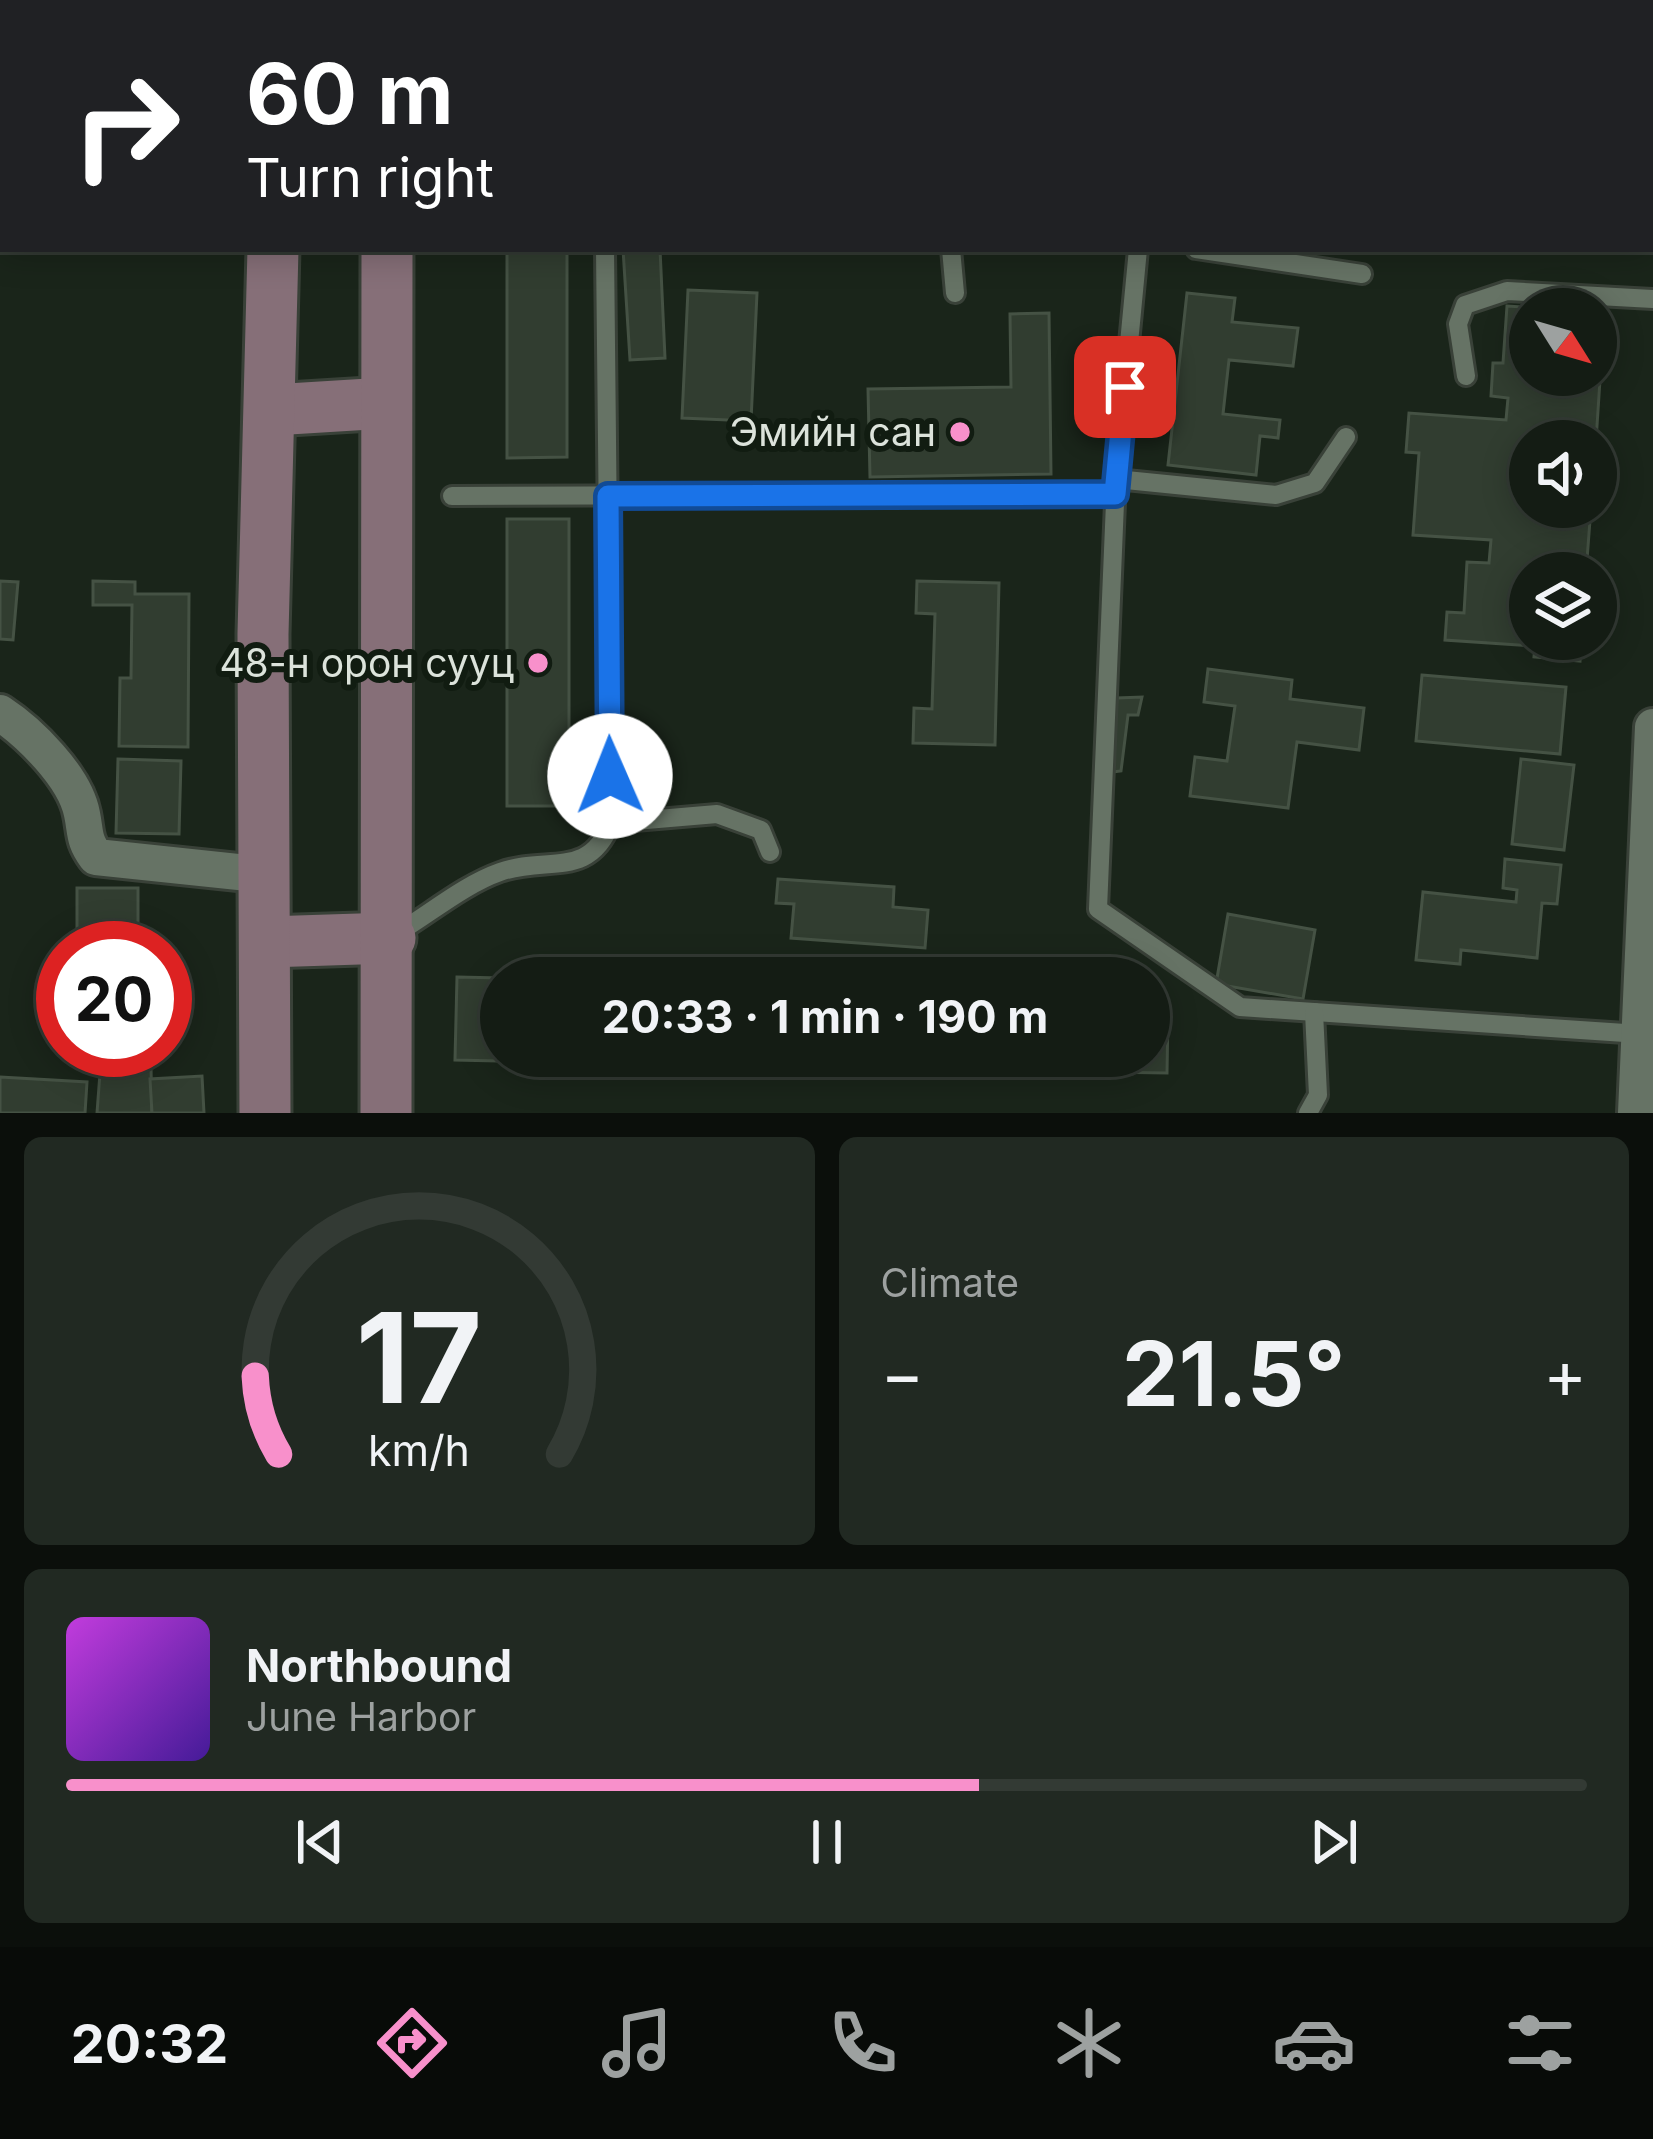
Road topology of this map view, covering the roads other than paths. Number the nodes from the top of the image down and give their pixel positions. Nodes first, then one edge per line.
1 (273, 252) edge
2 (387, 252) edge
3 (604, 252) edge
4 (951, 252) edge
5 (1138, 252) edge
6 (1216, 252) edge
7 (1362, 274) dead end
8 (955, 293) dead end
9 (1653, 299) edge
10 (1466, 376) dead end
11 (386, 404) junction
12 (272, 410) junction
13 (1346, 437) dead end
14 (1116, 487) junction
15 (452, 496) dead end
16 (608, 496) junction
17 (0, 712) edge
18 (1653, 727) edge
19 (611, 823) junction
20 (770, 852) dead end
21 (266, 875) junction
22 (389, 938) junction
23 (267, 942) junction
24 (1314, 1012) junction
25 (1640, 1034) junction
26 (265, 1113) edge
27 (386, 1113) edge
28 (1308, 1113) edge
29 (1636, 1113) edge

1 - 12 main road
2 - 11 main road
3 - 16 lane
4 - 8 lane
5 - 14 lane
6 - 7 lane
9 - 10 lane
11 - 12 main road
11 - 22 main road
12 - 21 main road
13 - 14 lane
14 - 16 lane
14 - 24 lane
15 - 16 lane
16 - 19 lane
17 - 21 street
18 - 25 street
19 - 20 lane
19 - 22 lane
21 - 23 main road
22 - 23 main road
22 - 27 main road
23 - 26 main road
24 - 25 lane
24 - 28 lane
25 - 29 street

